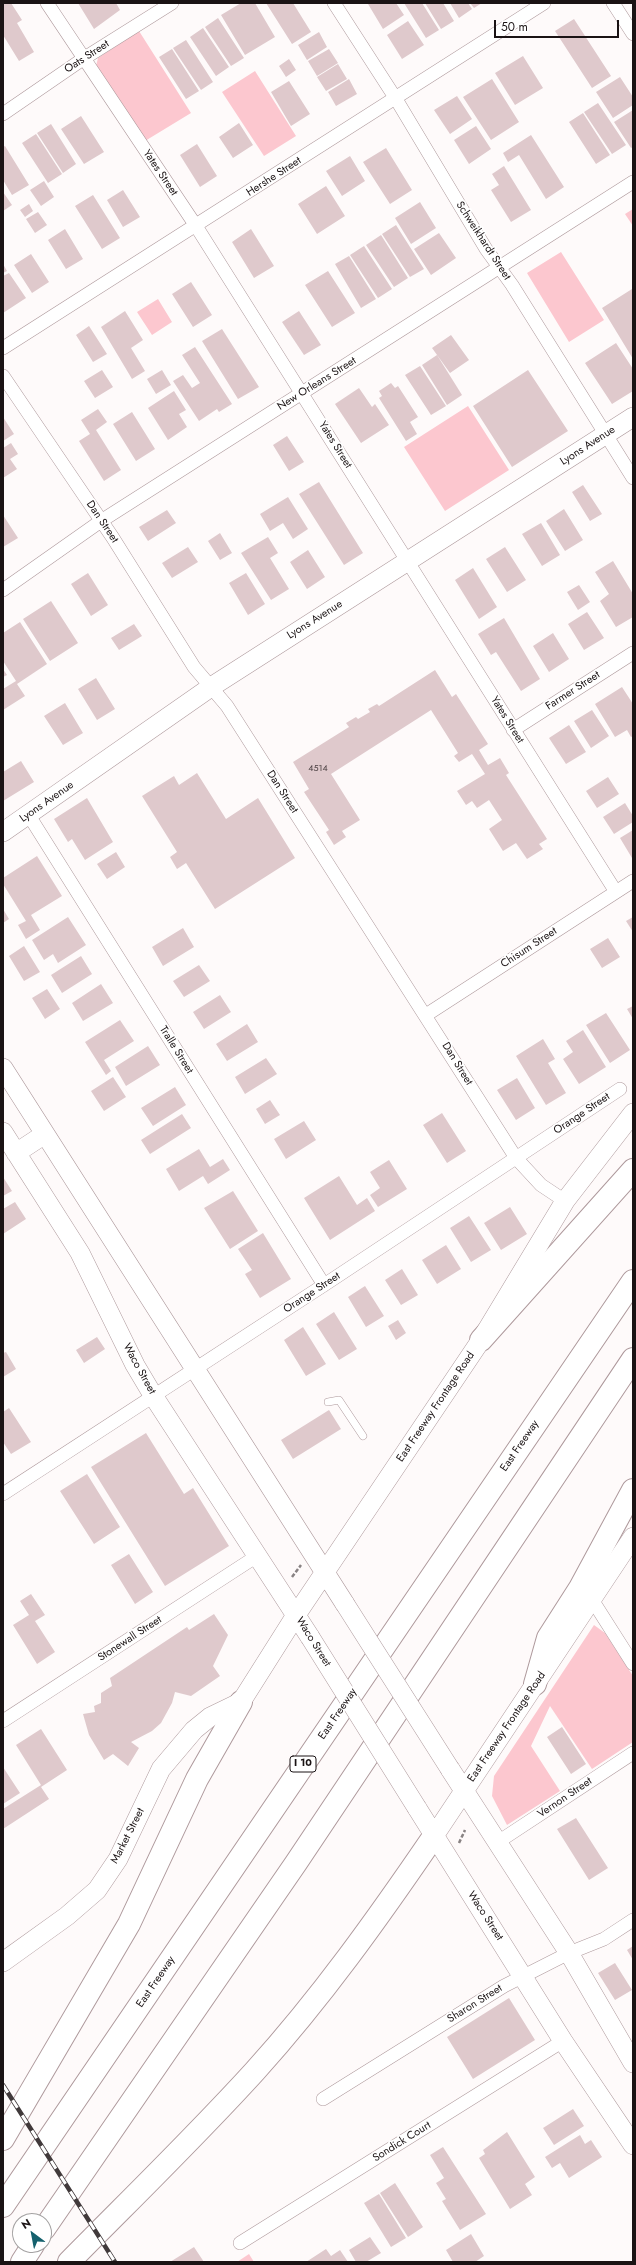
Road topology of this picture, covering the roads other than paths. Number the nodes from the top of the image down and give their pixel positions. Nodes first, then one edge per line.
1 (47, 3) edge
2 (172, 3) edge
3 (334, 3) edge
4 (544, 3) edge
5 (613, 3) edge
6 (633, 34) edge
7 (83, 60) junction
8 (396, 99) junction
9 (3, 114) edge
10 (633, 182) edge
11 (196, 226) junction
12 (499, 268) junction
13 (3, 348) edge
14 (3, 376) edge
15 (302, 393) junction
16 (633, 417) edge
17 (606, 434) junction
18 (633, 478) edge
19 (102, 521) junction
20 (407, 562) junction
21 (3, 590) edge
22 (633, 653) edge
23 (210, 687) junction
24 (513, 730) junction
25 (28, 814) junction
26 (3, 832) edge
27 (633, 881) edge
28 (616, 892) junction
29 (426, 1015) junction
30 (3, 1068) edge
31 (620, 1089) dead end
32 (633, 1113) edge
33 (3, 1132) edge
34 (45, 1134) junction
35 (16, 1153) junction
36 (516, 1158) junction
37 (633, 1170) edge
38 (565, 1201) junction
39 (633, 1281) edge
40 (324, 1286) junction
41 (481, 1340) junction
42 (633, 1360) edge
43 (195, 1370) junction
44 (154, 1397) junction
45 (328, 1402) dead end
46 (363, 1436) dead end
47 (633, 1490) edge
48 (4, 1491) edge
49 (631, 1542) edge
50 (257, 1556) junction
51 (325, 1572) junction
52 (592, 1598) junction
53 (296, 1615) junction
54 (633, 1664) edge
55 (535, 1684) junction
56 (241, 1702) junction
57 (3, 1721) edge
58 (633, 1753) edge
59 (464, 1791) junction
60 (434, 1836) junction
61 (498, 1842) junction
62 (633, 1920) edge
63 (569, 1953) junction
64 (3, 1962) edge
65 (525, 1977) junction
66 (564, 2040) junction
67 (633, 2063) edge
68 (323, 2099) dead end
69 (3, 2139) edge
70 (633, 2145) edge
71 (3, 2206) edge
72 (52, 2217) edge
73 (240, 2244) dead end
74 (28, 2253) edge
75 (22, 2262) edge
76 (69, 2262) edge

1 - 7 street, Yates Street
2 - 7 street, Oats Street
3 - 8 street, Schweikhardt Street
4 - 8 street, Hershe Street
5 - 6 street
7 - 9 street, Oats Street
7 - 11 street, Yates Street
8 - 11 street, Hershe Street
8 - 12 street, Schweikhardt Street
10 - 12 street, New Orleans Street
11 - 13 street, Hershe Street
11 - 15 street, Yates Street
12 - 15 street, New Orleans Street
12 - 17 street, Schweikhardt Street
14 - 19 street, Dan Street
15 - 19 street, New Orleans Street
15 - 20 street, Yates Street
16 - 17 main road, Lyons Avenue
17 - 18 street, Schweikhardt Street
17 - 20 main road, Lyons Avenue
19 - 21 street, New Orleans Street
19 - 23 street, Dan Street
20 - 23 main road, Lyons Avenue
20 - 24 street, Yates Street
22 - 24 street, Farmer Street
23 - 25 main road, Lyons Avenue
23 - 29 street, Dan Street
24 - 28 street, Yates Street
25 - 26 main road, Lyons Avenue
25 - 40 street, Tralle Street
27 - 28 street, Chisum Street
28 - 29 street, Chisum Street
29 - 36 street, Dan Street
30 - 34 main road
31 - 36 street, Orange Street
32 - 38 main road, East Freeway Frontage Road
33 - 35 main road, Waco Street
34 - 35 main road
34 - 43 main road
35 - 44 main road, Waco Street
36 - 38 street, Dan Street
36 - 40 street, Orange Street
37 - 41 highway
38 - 41 main road, East Freeway Frontage Road
39 - 71 highway, East Freeway / I 10
40 - 43 street, Orange Street
41 - 51 main road, East Freeway Frontage Road
42 - 72 highway
43 - 44 street, Orange Street
43 - 51 main road
44 - 48 street, Orange Street
44 - 50 main road, Waco Street
45 - 46 lane
47 - 55 highway
49 - 52 main road, East Freeway Frontage Road
50 - 53 main road, Waco Street
50 - 57 street, Stonewall Street
51 - 53 main road, East Freeway Frontage Road
51 - 59 main road, bridge
52 - 54 street
52 - 55 main road, East Freeway Frontage Road
53 - 56 main road, East Freeway Frontage Road
53 - 60 main road, Waco Street, bridge
55 - 59 main road, East Freeway Frontage Road
56 - 64 main road, Market Street
56 - 69 highway
58 - 61 street, Vernon Street
59 - 60 main road, East Freeway Frontage Road
59 - 61 main road
60 - 65 main road, Waco Street
60 - 76 highway
61 - 63 main road
62 - 63 street, Sharon Street
63 - 65 street, Sharon Street
63 - 67 main road
65 - 66 main road, Waco Street
65 - 68 street, Sharon Street
66 - 70 main road, Waco Street
66 - 73 street, Sondick Court
74 - 75 highway

